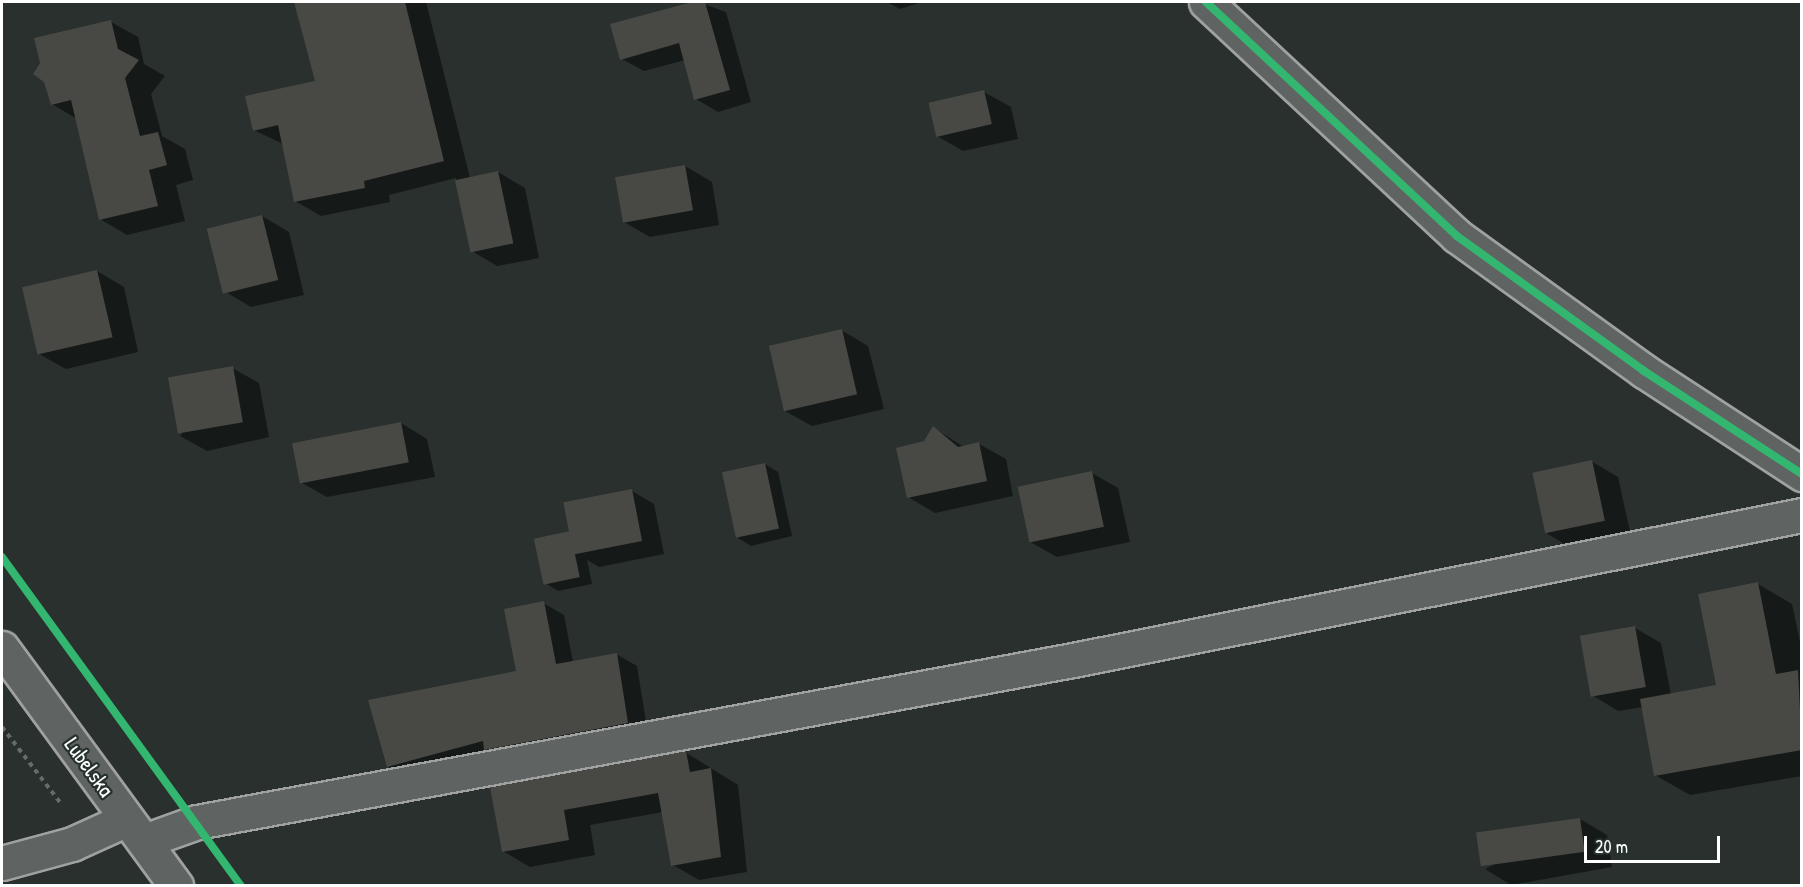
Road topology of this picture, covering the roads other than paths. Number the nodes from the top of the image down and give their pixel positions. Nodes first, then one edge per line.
1 (1206, 2) edge
2 (1802, 474) edge
3 (1802, 515) edge
4 (2, 648) edge
5 (136, 830) junction
6 (2, 863) edge
7 (176, 885) edge

1 - 2 street
3 - 5 street
4 - 5 street, Lubelska
5 - 6 street
5 - 7 street, Lubelska

